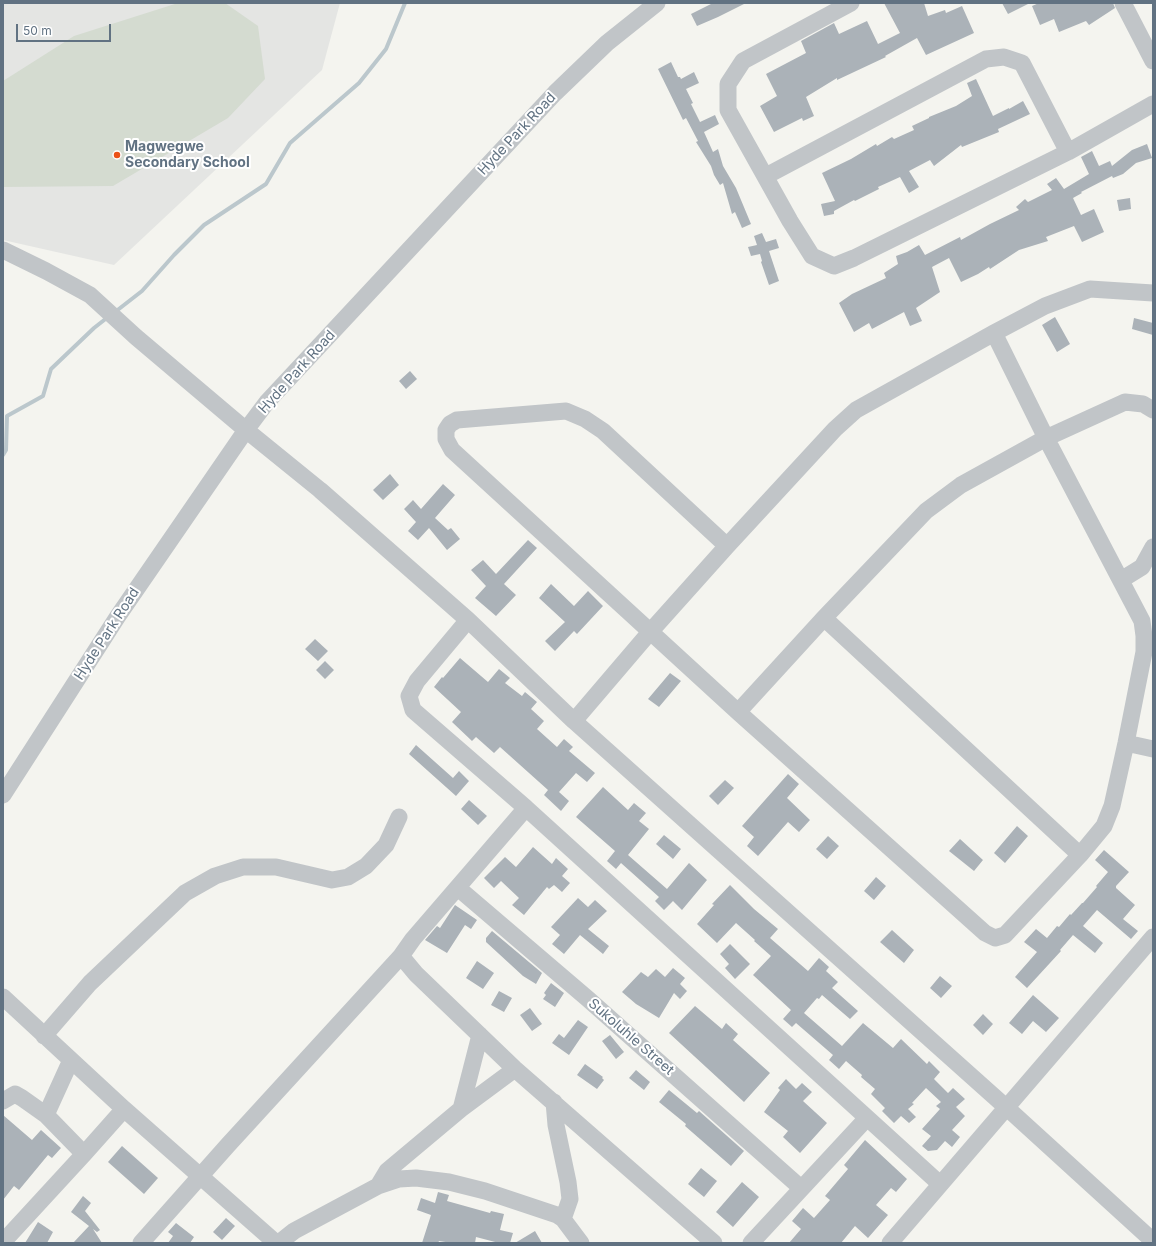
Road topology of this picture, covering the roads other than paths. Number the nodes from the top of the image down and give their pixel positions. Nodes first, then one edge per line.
1 (657, 3) edge
2 (851, 3) edge
3 (1123, 3) edge
4 (1153, 61) edge
5 (1153, 104) edge
6 (1068, 152) junction
7 (766, 176) junction
8 (3, 250) edge
9 (1153, 294) edge
10 (994, 333) junction
11 (1153, 410) edge
12 (246, 430) junction
13 (1046, 438) junction
14 (727, 546) junction
15 (1153, 547) edge
16 (1121, 580) junction
17 (824, 618) junction
18 (468, 620) junction
19 (650, 632) junction
20 (738, 712) junction
21 (574, 721) junction
22 (1126, 743) junction
23 (1153, 749) edge
24 (3, 795) edge
25 (526, 808) junction
26 (399, 817) dead end
27 (1080, 854) junction
28 (458, 888) junction
29 (1153, 937) edge
30 (401, 956) junction
31 (3, 997) edge
32 (480, 1035) junction
33 (44, 1036) junction
34 (71, 1060) junction
35 (515, 1069) junction
36 (3, 1101) edge
37 (554, 1102) junction
38 (1007, 1108) junction
39 (461, 1109) junction
40 (124, 1110) junction
41 (46, 1115) junction
42 (867, 1118) junction
43 (84, 1154) junction
44 (200, 1177) junction
45 (940, 1184) junction
46 (378, 1186) junction
47 (801, 1188) junction
48 (563, 1219) junction
49 (1153, 1241) edge
50 (3, 1242) edge
51 (141, 1243) edge
52 (278, 1243) edge
53 (581, 1243) edge
54 (714, 1243) edge
55 (751, 1243) edge
56 (890, 1243) edge

1 - 12 street, Hyde Park Road
2 - 7 street
3 - 4 street
5 - 6 street
6 - 7 street
6 - 7 street
8 - 12 street
9 - 10 street
10 - 13 street
10 - 14 street
11 - 13 street
12 - 18 street
12 - 24 street, Hyde Park Road
13 - 16 street
13 - 17 street
14 - 19 street
14 - 19 street
15 - 16 street
16 - 22 street
17 - 20 street
17 - 27 street
18 - 21 street
18 - 25 street
19 - 20 street
19 - 21 street
20 - 27 street
21 - 38 street
22 - 23 street
22 - 27 street
25 - 28 street
25 - 42 street
26 - 33 street
28 - 30 street
28 - 47 street, Sukoluhle Street
29 - 38 street
30 - 32 street
30 - 44 street
31 - 33 street
32 - 35 street
32 - 39 street
33 - 34 street
34 - 40 street
34 - 41 street
35 - 37 street
35 - 39 street
36 - 41 street
37 - 48 street
37 - 54 street
38 - 45 street
38 - 49 street
39 - 46 street
40 - 43 street
40 - 44 street
41 - 43 street
42 - 45 street
42 - 47 street
43 - 50 street
44 - 51 street
44 - 52 street
45 - 56 street
46 - 48 street
46 - 52 street
47 - 55 street
48 - 53 street

